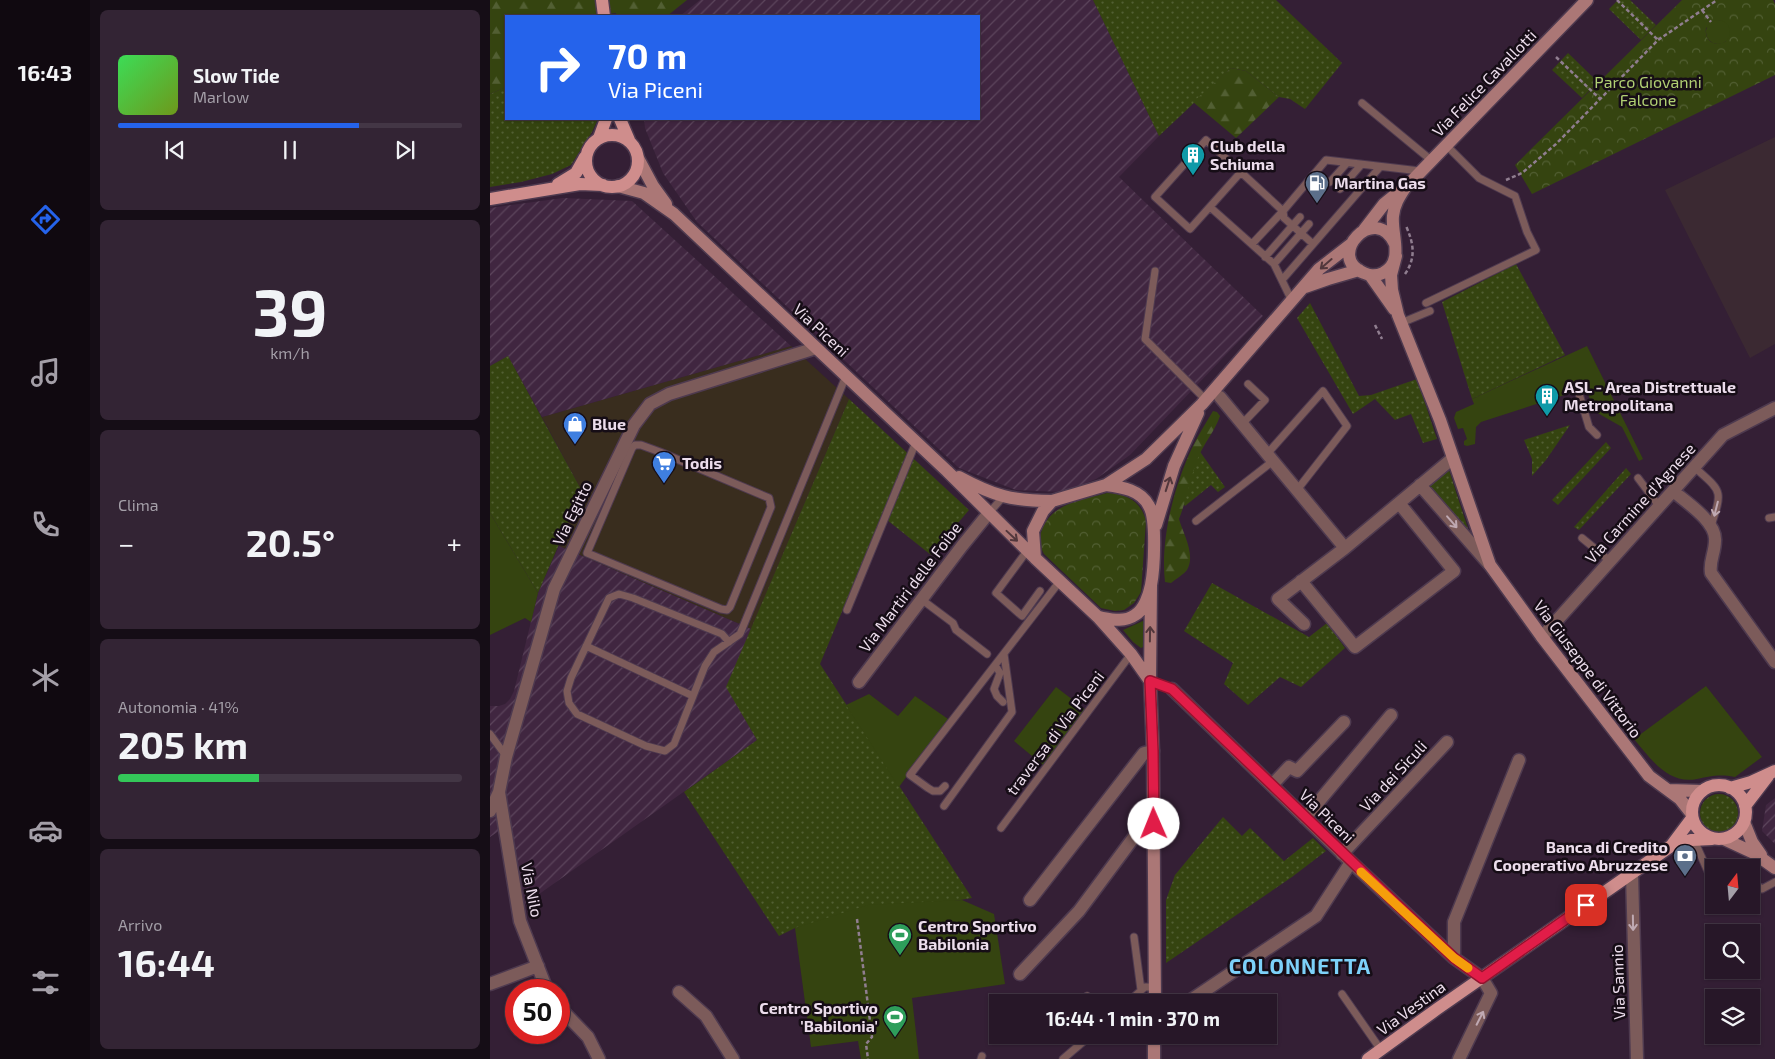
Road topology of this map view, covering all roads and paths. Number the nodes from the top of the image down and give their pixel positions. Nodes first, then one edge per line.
1 (602, 0) edge
2 (1586, 0) edge
3 (1617, 0) edge
4 (1717, 0) edge
5 (1702, 10) junction
6 (604, 15) edge
7 (1712, 22) dead end
8 (1658, 40) junction
9 (1556, 58) dead end
10 (1600, 99) junction
11 (1362, 103) dead end
12 (606, 120) edge
13 (620, 120) edge
14 (599, 138) junction
15 (629, 140) junction
16 (1446, 145) junction
17 (586, 156) junction
18 (638, 158) junction
19 (1432, 160) junction
20 (1346, 163) junction
21 (1361, 164) junction
22 (1380, 167) junction
23 (1421, 171) junction
24 (1241, 172) junction
25 (1500, 179) dead end
26 (1330, 182) dead end
27 (603, 186) junction
28 (618, 186) junction
29 (552, 188) junction
30 (1404, 188) junction
31 (1340, 189) dead end
32 (490, 199) edge
33 (1210, 206) junction
34 (1284, 210) junction
35 (674, 214) junction
36 (1300, 217) dead end
37 (1406, 220) dead end
38 (1309, 224) dead end
39 (1293, 226) junction
40 (1364, 230) junction
41 (1301, 233) junction
42 (1252, 244) junction
43 (1313, 244) junction
44 (1350, 245) junction
45 (1395, 250) junction
46 (1265, 257) junction
47 (1274, 264) junction
48 (1155, 271) dead end
49 (1364, 273) junction
50 (1282, 280) junction
51 (1402, 280) dead end
52 (1305, 287) junction
53 (1293, 301) junction
54 (1426, 303) dead end
55 (1430, 311) dead end
56 (1400, 319) junction
57 (1375, 325) dead end
58 (1382, 339) dead end
59 (816, 348) junction
60 (846, 376) junction
61 (1248, 384) dead end
62 (1577, 387) dead end
63 (1220, 397) dead end
64 (1204, 402) junction
65 (1775, 408) edge
66 (1242, 424) junction
67 (1598, 435) dead end
68 (916, 442) junction
69 (1270, 458) junction
70 (1453, 458) junction
71 (1694, 467) junction
72 (946, 471) junction
73 (1638, 478) dead end
74 (1106, 485) junction
75 (1420, 485) junction
76 (1297, 490) junction
77 (1673, 491) junction
78 (764, 495) joint
79 (1003, 497) junction
80 (1052, 501) junction
81 (1399, 503) junction
82 (1659, 506) junction
83 (988, 514) junction
84 (1196, 521) dead end
85 (1711, 526) junction
86 (1155, 531) junction
87 (1582, 538) dead end
88 (1476, 541) junction
89 (1344, 548) junction
90 (1031, 554) junction
91 (1610, 561) junction
92 (1060, 581) junction
93 (1301, 581) junction
94 (1151, 586) junction
95 (1040, 590) dead end
96 (921, 599) junction
97 (847, 610) dead end
98 (1098, 617) junction
99 (1304, 624) dead end
100 (1542, 637) junction
101 (729, 642) junction
102 (586, 646) junction
103 (988, 654) dead end
104 (1004, 654) junction
105 (1131, 654) junction
106 (1774, 657) edge
107 (995, 665) junction
108 (1150, 681) junction
109 (859, 682) dead end
110 (1172, 689) joint
111 (693, 696) junction
112 (1003, 702) dead end
113 (1391, 714) dead end
114 (1344, 722) dead end
115 (490, 734) edge
116 (1447, 742) dead end
117 (1153, 751) junction
118 (506, 757) junction
119 (1519, 760) dead end
120 (1773, 772) edge
121 (1272, 785) junction
122 (945, 786) dead end
123 (1730, 788) junction
124 (1665, 789) junction
125 (1702, 791) junction
126 (499, 792) junction
127 (944, 806) dead end
128 (1745, 806) junction
129 (490, 811) edge
130 (1692, 816) junction
131 (1305, 818) junction
132 (1744, 822) junction
133 (1154, 824) junction
134 (1001, 828) dead end
135 (1719, 839) junction
136 (1694, 840) junction
137 (1671, 846) junction
138 (1347, 858) junction
139 (1764, 859) junction
140 (1705, 860) edge
141 (1775, 868) edge
142 (1632, 874) junction
143 (1775, 882) edge
144 (1760, 887) edge
145 (1030, 900) dead end
146 (857, 919) dead end
147 (1134, 937) dead end
148 (1454, 958) junction
149 (538, 966) junction
150 (1020, 974) dead end
151 (1482, 978) junction
152 (543, 979) edge
153 (490, 984) edge
154 (1155, 987) junction
155 (1141, 990) junction
156 (679, 992) dead end
157 (1137, 994) edge
158 (1155, 994) edge
159 (1200, 994) edge
160 (1342, 994) dead end
161 (570, 1018) edge
162 (1080, 1044) edge
163 (1154, 1044) edge
164 (1381, 1050) junction
165 (599, 1059) edge
166 (733, 1059) edge
167 (868, 1059) edge
168 (1063, 1059) edge
169 (1154, 1059) edge
170 (1368, 1059) edge
171 (1459, 1059) edge
172 (1637, 1059) edge

1 - 6 main road
2 - 16 main road, Via Felice Cavallotti
3 - 8 path
4 - 5 path
5 - 7 path
5 - 8 path
8 - 10 path
9 - 10 path
10 - 25 path
11 - 19 lane
12 - 14 main road
13 - 15 main road
14 - 15 main road
14 - 17 main road
15 - 18 main road
16 - 19 main road, Via Felice Cavallotti
16 - 54 lane
17 - 27 main road
17 - 29 main road
18 - 28 main road
18 - 35 main road, Via Piceni
19 - 23 main road, Via Felice Cavallotti
20 - 21 lane
20 - 26 lane
20 - 34 lane
21 - 22 lane
21 - 31 lane
22 - 23 lane
22 - 43 lane
23 - 30 main road, Via Felice Cavallotti
24 - 33 lane
24 - 33 lane
24 - 34 lane
27 - 28 main road
27 - 29 main road
28 - 35 main road, Via Piceni
29 - 32 main road
30 - 40 main road, Via Felice Cavallotti
30 - 45 main road, Via Felice Cavallotti
33 - 42 lane
34 - 39 lane
34 - 42 lane
35 - 59 main road, Via Piceni
36 - 39 lane
37 - 51 path
38 - 41 lane
39 - 41 lane
39 - 46 lane
40 - 44 main road, Via Felice Cavallotti
40 - 45 main road
41 - 43 lane
41 - 47 lane
42 - 46 lane
43 - 50 lane
44 - 49 main road, Via Giuseppe di Vittorio
44 -> 52 main road
45 - 49 main road
45 - 56 main road, Via Giuseppe di Vittorio
46 - 47 lane
47 - 50 lane
48 - 64 lane
49 - 52 main road
49 - 56 main road, Via Giuseppe di Vittorio
50 - 53 lane
52 - 53 main road
53 - 64 main road
55 - 56 lane
56 - 70 main road, Via Giuseppe di Vittorio
57 - 58 path
59 - 60 main road, Via Piceni
59 - 118 street, Via Egitto
60 - 68 main road, Via Piceni
60 - 101 lane
61 - 66 lane
62 - 67 lane
63 - 66 street
64 - 74 main road
86 -> 64 main road
65 - 71 street, Via Carmine d'Agnese
66 - 69 street
68 - 72 main road, Via Piceni
68 - 97 lane
69 - 76 street
69 - 76 lane
69 - 84 lane
70 - 75 street
70 - 88 main road, Via Giuseppe di Vittorio
71 - 77 street, Via Carmine d'Agnese
71 -> 85 lane
72 - 79 main road, Via Piceni
72 - 83 main road, Via Piceni
73 - 82 lane
74 - 80 main road
74 - 86 main road
75 - 81 street
75 -> 88 street, Via Giuseppe di Vittorio
76 - 89 street
77 - 82 street, Via Carmine d'Agnese
77 - 85 street
78 - 78 lane
79 - 80 main road, Via Piceni
79 - 83 lane
80 - 90 main road
81 - 89 street
81 - 93 street
82 - 91 street, Via Carmine d'Agnese
83 -> 90 main road, Via Piceni
83 - 96 street, Via Martiri delle Foibe
85 - 106 street
86 - 94 main road
87 - 91 lane
88 - 100 main road, Via Giuseppe di Vittorio
89 - 93 street
90 - 92 main road
90 - 95 lane
91 - 100 street, Via Carmine d'Agnese
92 - 98 main road
92 - 104 lane
93 - 99 street
94 - 98 main road
108 -> 94 main road
96 - 103 lane
96 - 109 street, Via Martiri delle Foibe
98 - 105 main road
100 - 124 main road, Via Giuseppe di Vittorio
101 - 102 lane
101 - 111 lane
102 - 111 lane
102 - 111 lane
104 - 107 lane
104 - 127 lane
105 - 108 main road
105 - 134 lane, traversa di Via Piceni
107 - 112 lane
107 - 122 lane
108 - 110 lane, Via Piceni
108 - 117 main road
110 - 121 street, Via Piceni
113 - 131 street
114 - 121 street
115 - 118 lane
116 - 138 street, Via dei Siculi
117 - 133 main road
117 - 145 street
118 - 126 street, Via Egitto
119 - 148 street
120 - 123 main road
120 - 128 main road
121 - 131 street, Via Piceni
123 - 125 main road
123 - 128 main road
124 - 125 main road
124 - 130 main road, Via Giuseppe di Vittorio
125 - 130 main road
126 - 129 street, Via Egitto
126 - 149 street, Via Nilo
128 - 132 main road
130 - 135 main road
130 - 137 main road, Via Vestina
131 - 138 street, Via Piceni
132 - 135 main road
132 - 139 main road
133 - 150 street
133 - 154 main road
135 - 136 main road, Via Vestina
135 - 139 main road
136 - 137 main road, Via Vestina
136 - 140 lane
137 - 142 main road, Via Vestina
138 - 148 street, Via Piceni
138 - 159 street, Via dei Siculi
139 - 141 main road
142 - 151 main road, Via Vestina
142 -> 172 street, Via Sannio
143 - 144 lane
146 - 167 path
147 - 155 lane
148 - 151 street, Via Piceni
149 - 152 street, Via Nilo
149 - 153 street
151 - 164 main road, Via Vestina
171 -> 151 street
154 - 155 lane
154 - 158 main road
155 - 157 lane
156 - 166 street
160 - 164 lane
161 - 165 street
162 - 168 lane
163 - 169 main road
164 - 170 main road, Via Vestina

